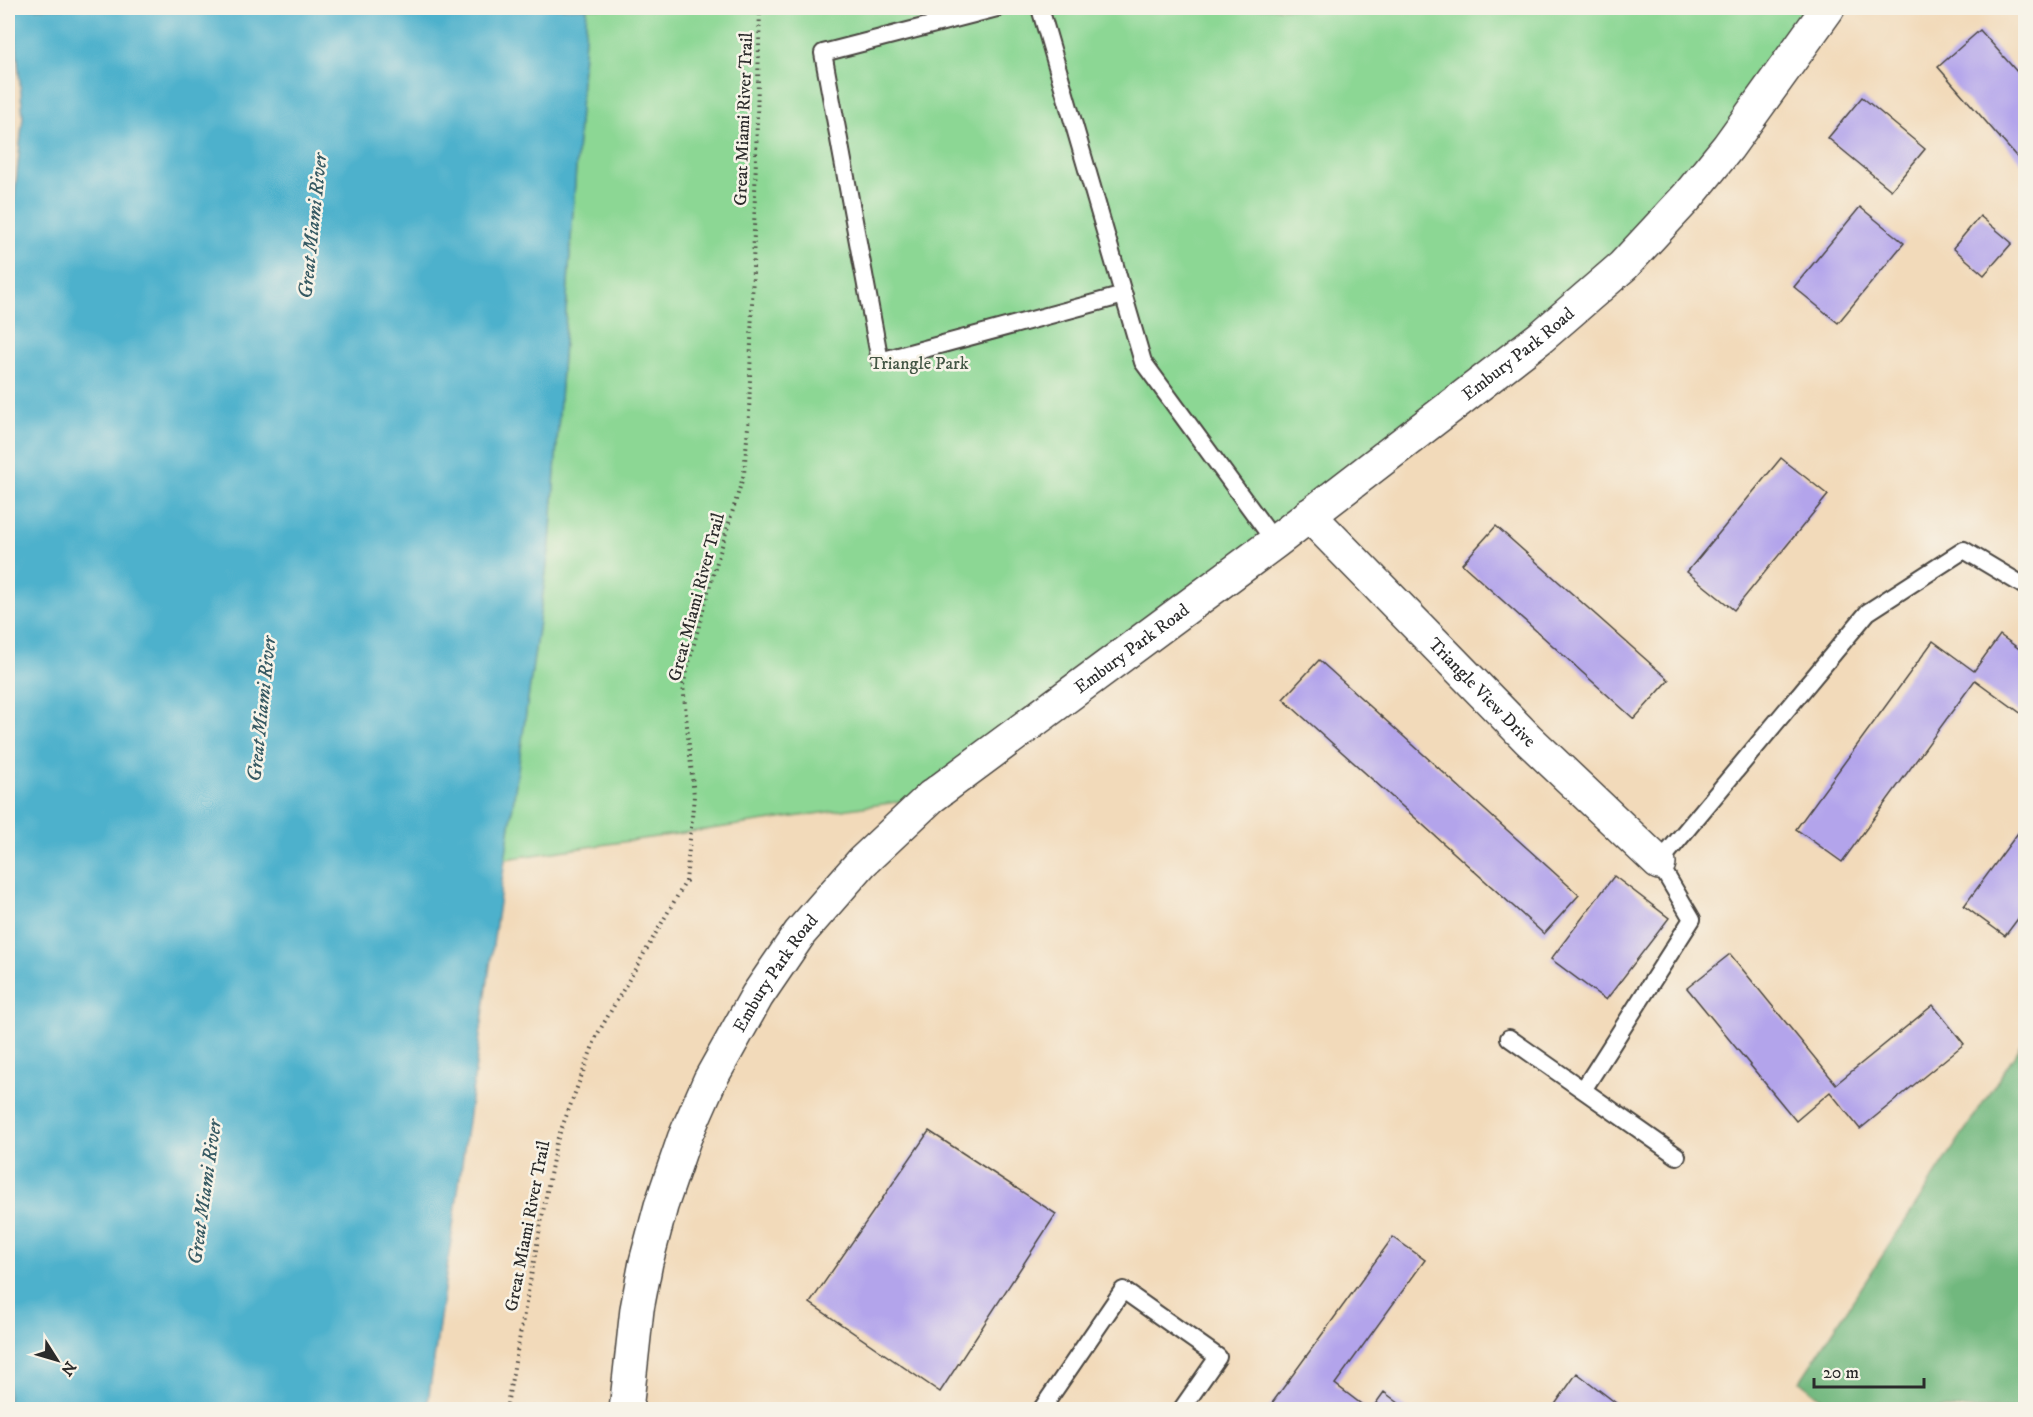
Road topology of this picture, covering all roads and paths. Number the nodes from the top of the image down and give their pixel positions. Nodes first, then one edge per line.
1 (760, 8) edge
2 (997, 8) edge
3 (1041, 8) edge
4 (1828, 8) edge
5 (1124, 295) junction
6 (1309, 515) junction
7 (1275, 542) junction
8 (2025, 587) edge
9 (1659, 863) junction
10 (1509, 1038) dead end
11 (1583, 1090) junction
12 (1677, 1155) dead end
13 (633, 1407) edge
14 (506, 1410) edge
15 (1041, 1410) edge
16 (1181, 1410) edge

1 - 14 path, Great Miami River Trail
2 - 5 lane
3 - 5 lane
4 - 6 street, Embury Park Road
5 - 7 lane
6 - 7 street, Embury Park Road
6 - 9 street, Triangle View Drive
7 - 13 street, Embury Park Road
8 - 9 lane
9 - 11 lane
10 - 11 lane
11 - 12 lane
15 - 16 lane

